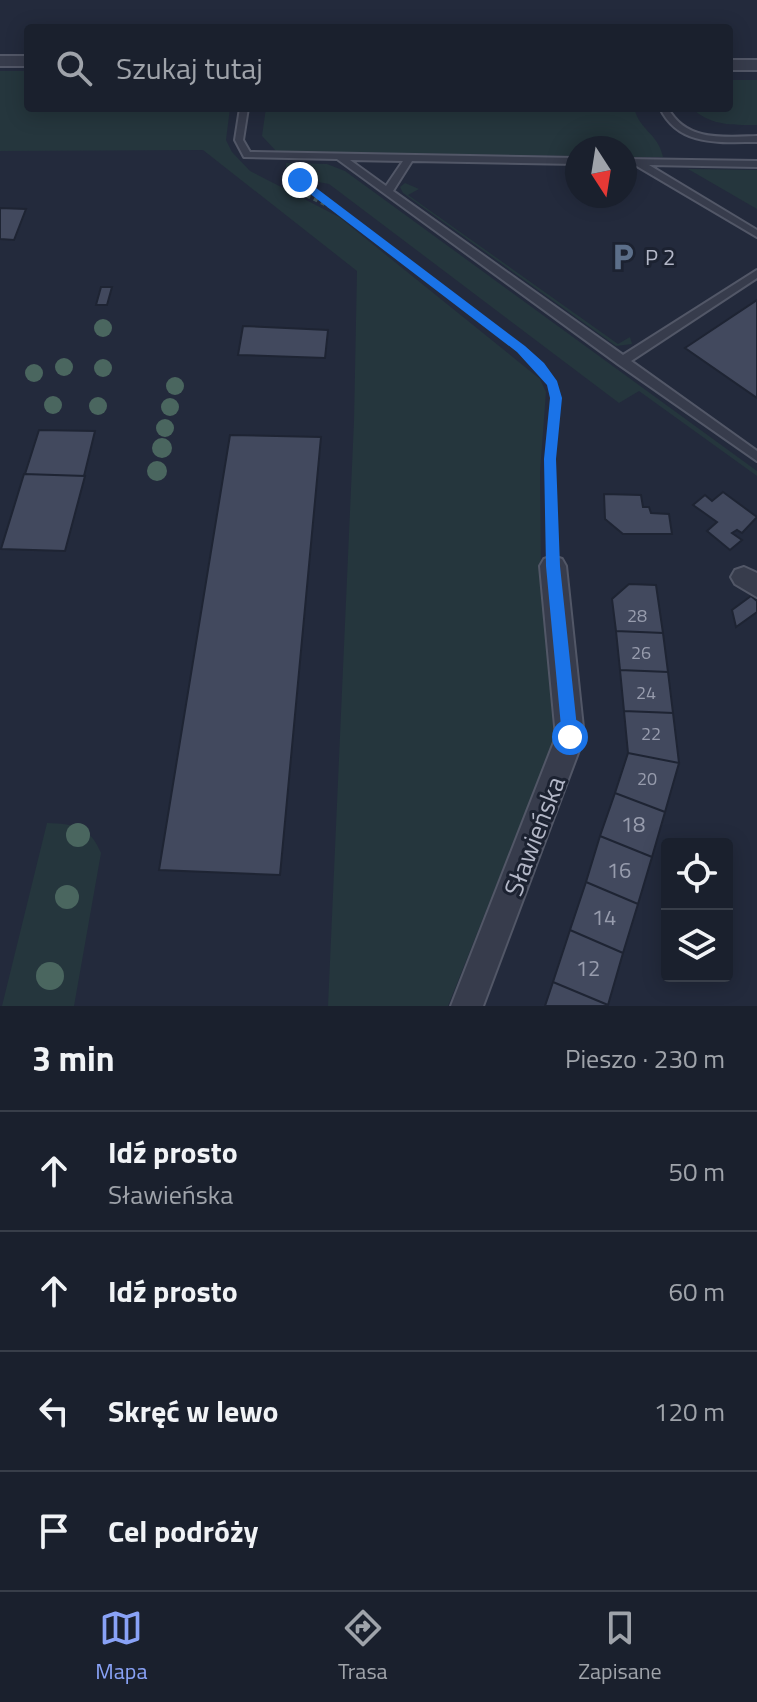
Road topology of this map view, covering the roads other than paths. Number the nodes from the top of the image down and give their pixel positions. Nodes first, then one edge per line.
1 (0, 61) edge
2 (24, 61) edge
3 (733, 65) edge
4 (757, 65) edge
5 (243, 112) edge
6 (666, 112) edge
7 (757, 139) edge
8 (340, 157) junction
9 (409, 158) junction
10 (565, 161) edge
11 (637, 162) joint
12 (757, 164) edge
13 (388, 191) junction
14 (757, 234) edge
15 (757, 273) edge
16 (622, 361) junction
17 (757, 457) edge
18 (553, 566) road end
19 (467, 1006) edge

1 - 2 street
3 - 4 street
5 - 8 lane
6 - 7 lane
8 - 9 lane
8 - 13 lane
9 - 10 lane
9 - 13 lane
11 - 12 lane
11 - 14 lane
13 - 16 lane
15 - 16 lane
16 - 17 lane
18 - 19 street, Sławieńska

